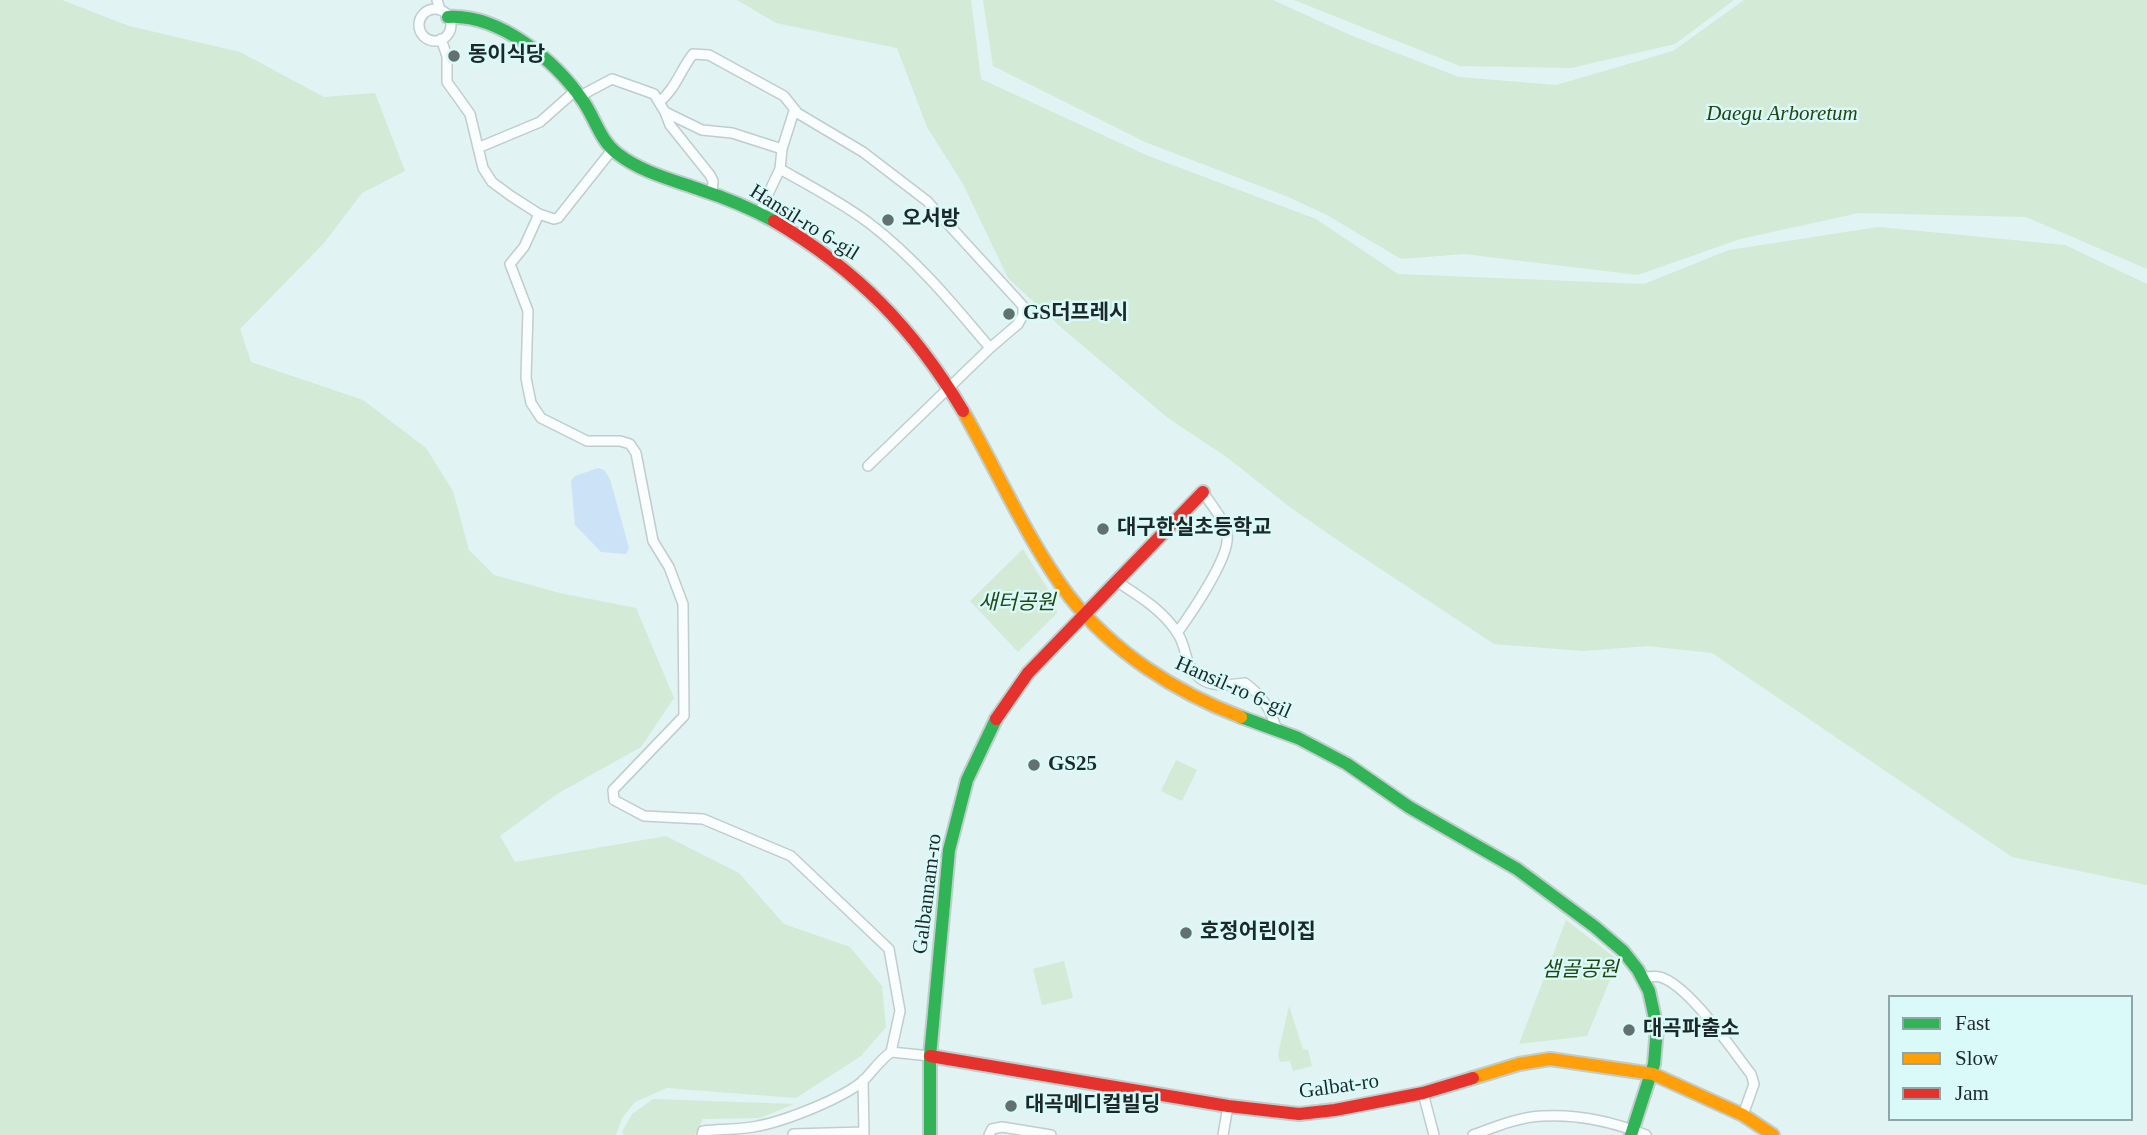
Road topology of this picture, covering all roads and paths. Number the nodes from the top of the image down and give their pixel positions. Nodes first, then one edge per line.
1 (437, 0) edge
2 (444, 13) junction
3 (441, 39) junction
4 (578, 94) junction
5 (659, 102) junction
6 (796, 111) junction
7 (665, 112) junction
8 (480, 147) junction
9 (782, 149) junction
10 (612, 150) junction
11 (780, 169) junction
12 (712, 194) junction
13 (759, 213) junction
14 (539, 214) junction
15 (990, 348) junction
16 (948, 388) junction
17 (868, 466) dead end
18 (1203, 492) joint
19 (1116, 581) junction
20 (1084, 613) junction
21 (1177, 633) junction
22 (1209, 684) junction
23 (1204, 701) junction
24 (1277, 731) junction
25 (1644, 977) junction
26 (891, 1052) junction
27 (930, 1056) junction
28 (1653, 1074) junction
29 (863, 1080) junction
30 (1423, 1093) junction
31 (1228, 1106) junction
32 (1744, 1115) junction
33 (792, 1116) junction
34 (864, 1133) edge
35 (1637, 1133) edge
36 (702, 1135) edge
37 (793, 1135) edge
38 (930, 1135) edge
39 (989, 1135) edge
40 (1051, 1135) edge
41 (1223, 1135) edge
42 (1434, 1135) edge
43 (1473, 1135) edge
44 (1773, 1135) edge

1 - 2 street
2 - 3 street
2 - 3 street
2 - 4 street
3 - 8 street
4 - 5 street
4 - 8 street
4 - 10 street
5 - 6 street
5 - 7 street
6 - 9 street
6 - 15 street
7 - 9 street
7 - 12 street
8 - 14 street
9 - 11 street
10 - 12 street, Hansil-ro 6-gil
10 - 14 street
11 - 13 street
11 - 15 street
12 - 13 street, Hansil-ro 6-gil
13 - 16 street, Hansil-ro 6-gil
14 - 26 street
15 - 16 street
16 - 17 street
16 - 20 street, Hansil-ro 6-gil
18 - 19 street, Galbannam-ro
18 - 21 street
19 - 20 street, Galbannam-ro
19 - 21 street
20 - 23 street, Hansil-ro 6-gil
20 - 27 street, Galbannam-ro
21 - 22 street
22 - 23 street
22 - 24 street
23 - 24 street, Hansil-ro 6-gil
24 - 25 street, Hansil-ro 6-gil
25 - 28 street, Hansil-ro 6-gil
25 - 32 street
26 - 27 street
26 - 29 street
27 - 31 street, Galbat-ro
27 - 38 street, Galbannam-ro
28 - 30 street, Galbat-ro
28 - 32 street, Galbat-ro
28 - 35 street, Hansil-ro 6-gil
29 - 33 street
29 - 34 street
30 - 31 street, Galbat-ro
30 - 42 street
31 - 41 street
32 - 44 street, Galbat-ro
33 - 36 street
33 - 37 street
34 - 37 street
35 - 43 street
39 - 40 street

